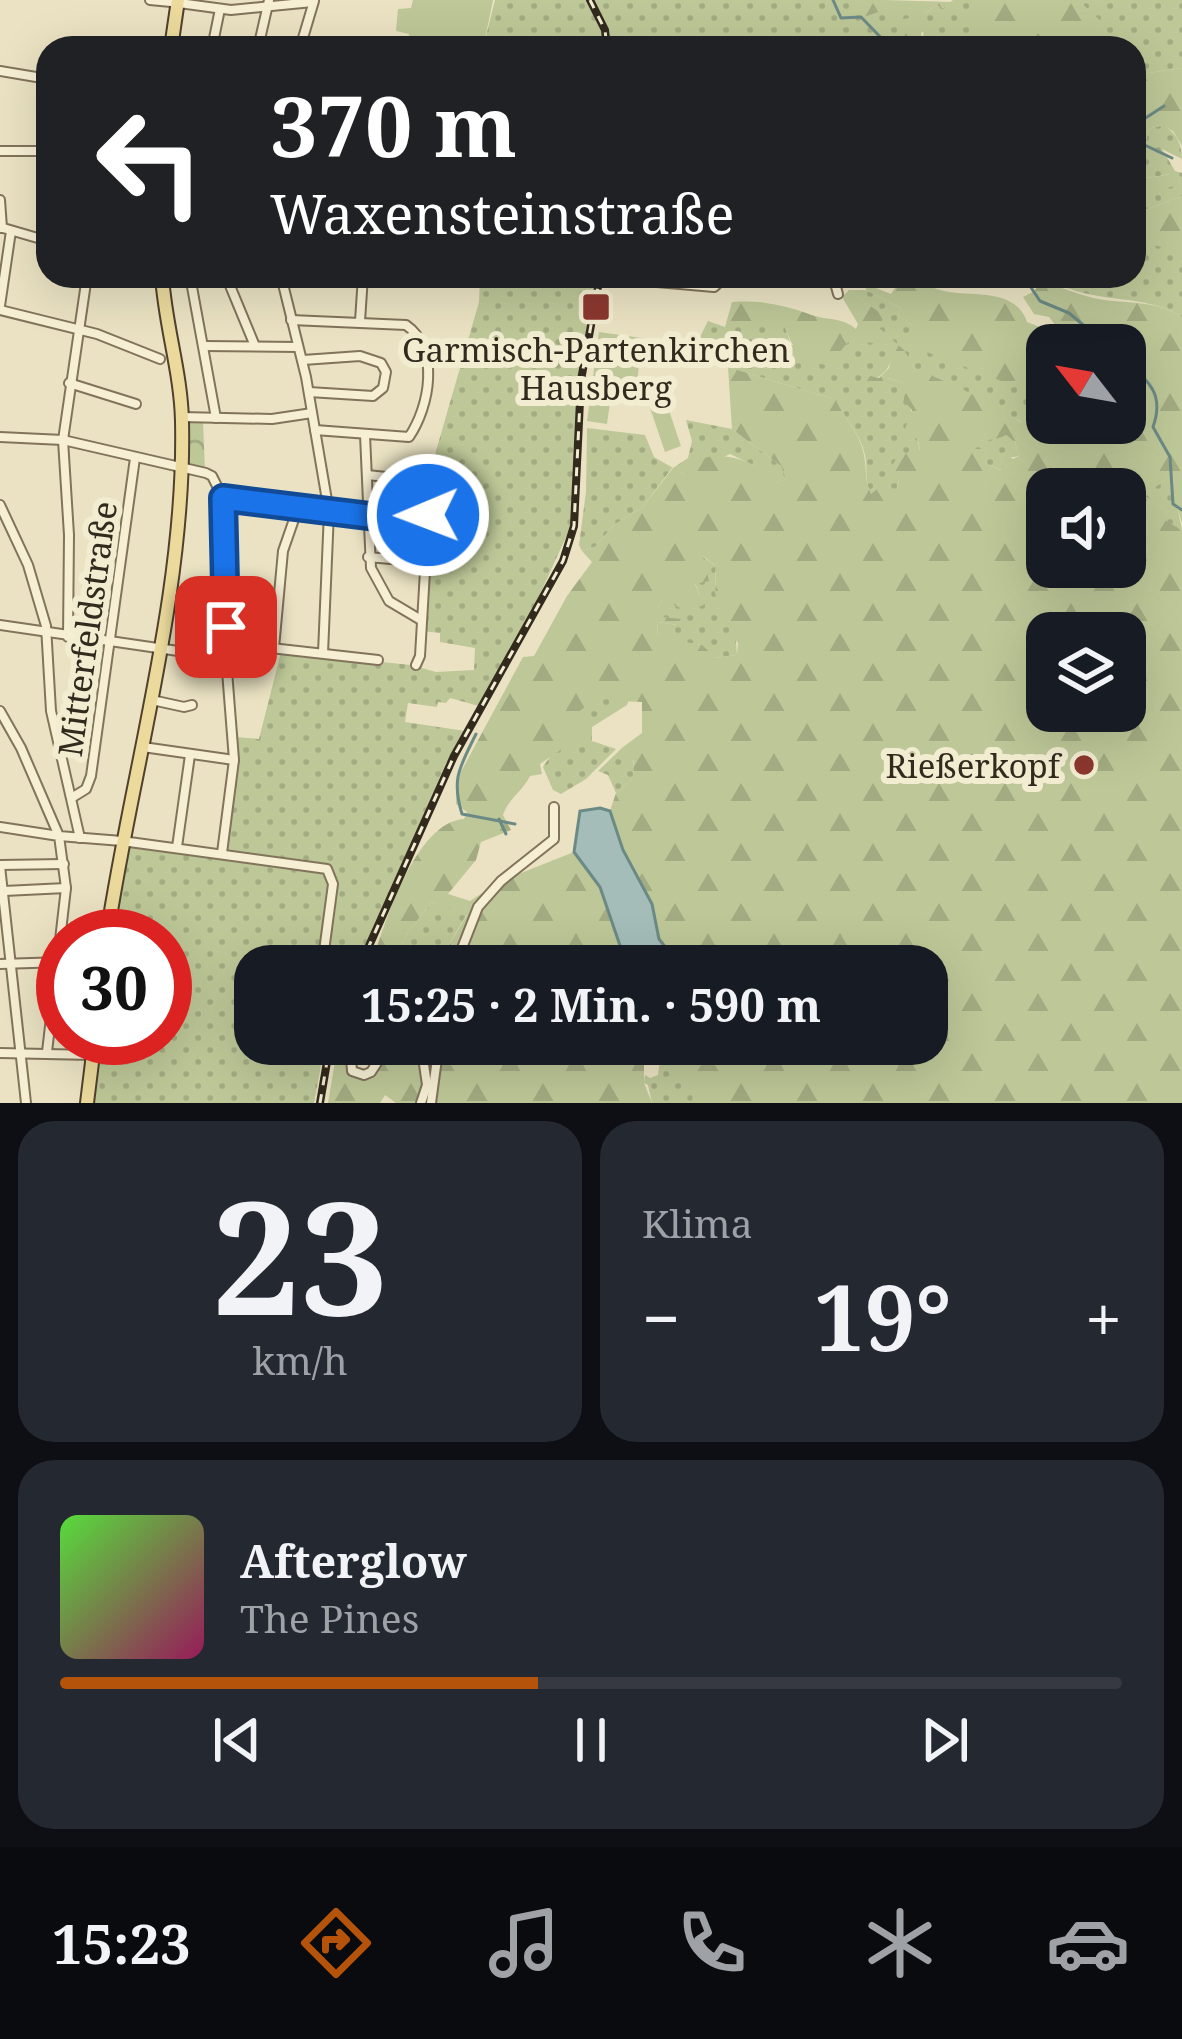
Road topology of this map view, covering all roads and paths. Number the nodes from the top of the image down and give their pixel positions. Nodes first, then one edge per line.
1 (150, 0) edge
2 (175, 1) edge
3 (314, 1) edge
4 (268, 3) edge
5 (220, 9) junction
6 (170, 36) edge
7 (214, 36) edge
8 (261, 36) edge
9 (304, 36) edge
10 (0, 74) edge
11 (36, 78) edge
12 (0, 151) edge
13 (36, 151) edge
14 (0, 200) edge
15 (4, 229) edge
16 (36, 238) edge
17 (1, 276) edge
18 (85, 288) edge
19 (162, 288) edge
20 (192, 288) edge
21 (231, 288) edge
22 (284, 288) edge
23 (362, 288) edge
24 (836, 288) edge
25 (838, 294) dead end
26 (0, 308) edge
27 (291, 320) junction
28 (359, 320) junction
29 (79, 328) junction
30 (204, 346) junction
31 (255, 346) junction
32 (298, 347) junction
33 (160, 359) dead end
34 (302, 360) junction
35 (69, 383) junction
36 (310, 392) junction
37 (136, 404) dead end
38 (313, 413) junction
39 (182, 417) junction
40 (216, 418) junction
41 (316, 430) junction
42 (365, 435) junction
43 (0, 437) edge
44 (63, 440) junction
45 (135, 458) junction
46 (180, 469) junction
47 (368, 475) junction
48 (223, 498) junction
49 (0, 505) edge
50 (299, 505) junction
51 (329, 512) junction
52 (368, 515) junction
53 (426, 523) junction
54 (368, 557) junction
55 (425, 562) junction
56 (422, 620) junction
57 (0, 625) edge
58 (46, 633) junction
59 (68, 637) junction
60 (110, 642) junction
61 (226, 643) junction
62 (274, 648) junction
63 (160, 650) junction
64 (323, 653) junction
65 (226, 658) junction
66 (378, 660) dead end
67 (417, 663) dead end
68 (152, 700) junction
69 (192, 704) dead end
70 (0, 711) edge
71 (143, 747) junction
72 (190, 754) junction
73 (234, 760) junction
74 (73, 797) junction
75 (554, 807) dead end
76 (0, 827) edge
77 (59, 836) junction
78 (80, 838) junction
79 (124, 841) junction
80 (177, 848) junction
81 (222, 853) junction
82 (64, 864) junction
83 (0, 866) edge
84 (66, 888) junction
85 (4, 891) junction
86 (64, 909) edge
87 (111, 909) edge
88 (325, 945) edge
89 (463, 945) edge
90 (36, 963) edge
91 (4, 964) edge
92 (20, 1052) junction
93 (36, 1052) edge
94 (0, 1053) edge
95 (92, 1065) edge
96 (349, 1065) edge
97 (376, 1065) edge
98 (424, 1065) edge
99 (436, 1065) edge
100 (89, 1099) edge
101 (26, 1103) edge
102 (421, 1103) edge
103 (431, 1103) edge

1 - 2 street
2 - 5 street
2 - 6 main road
3 - 4 street
3 - 9 street
4 - 5 street
4 - 8 street
5 - 7 street
10 - 11 street
12 - 13 street
14 - 15 street
15 - 16 street
15 - 17 street
17 - 26 street
18 - 29 street
19 - 39 main road
20 - 30 street
21 - 31 street
22 - 27 street
23 - 28 street
24 - 25 street
26 - 29 street
27 - 28 street
27 - 32 street
28 - 42 street
29 - 33 street
29 - 35 street
30 - 31 street
30 - 40 street
31 - 32 street
32 - 34 street
34 - 36 street
34 - 36 street
35 - 37 street
35 - 44 street
36 - 38 street
38 - 40 street
38 - 41 street
39 - 40 street
39 - 46 main road
41 - 42 street
41 - 51 street
42 - 47 street
43 - 44 street
44 - 45 street
44 - 59 street
45 - 46 street
45 - 60 street, Mitterfeldstraße
46 - 48 street
46 - 63 main road
47 - 52 street
47 - 53 street
48 - 50 street
48 - 61 street
49 - 58 street
50 - 51 street
50 - 62 street
51 - 52 street
51 - 64 street
52 - 53 street
52 - 54 street
53 - 55 street
54 - 55 street
54 - 56 street
55 - 56 street
56 - 67 street
57 - 58 street
58 - 59 street
58 - 74 street
59 - 60 street
60 - 63 street
60 - 74 street, Mitterfeldstraße
61 - 62 street
61 - 65 street
62 - 64 street
63 - 65 street
63 - 68 main road
64 - 66 street
65 - 73 street
68 - 69 street
68 - 71 main road
70 - 77 street
71 - 72 street
71 - 79 main road
72 - 73 street
72 - 80 street
73 - 81 street
74 - 78 street
75 - 89 street
76 - 77 street
77 - 78 street
77 - 82 street
78 - 79 street
79 - 80 street
79 - 87 main road
80 - 81 street
81 - 88 street
82 - 83 street
82 - 84 street
83 - 85 street
84 - 85 street
84 - 86 street
85 - 91 street
90 - 91 street
91 - 92 street
92 - 93 street
92 - 94 street
92 - 101 street
95 - 100 main road
96 - 97 street
98 - 102 street
99 - 103 street

